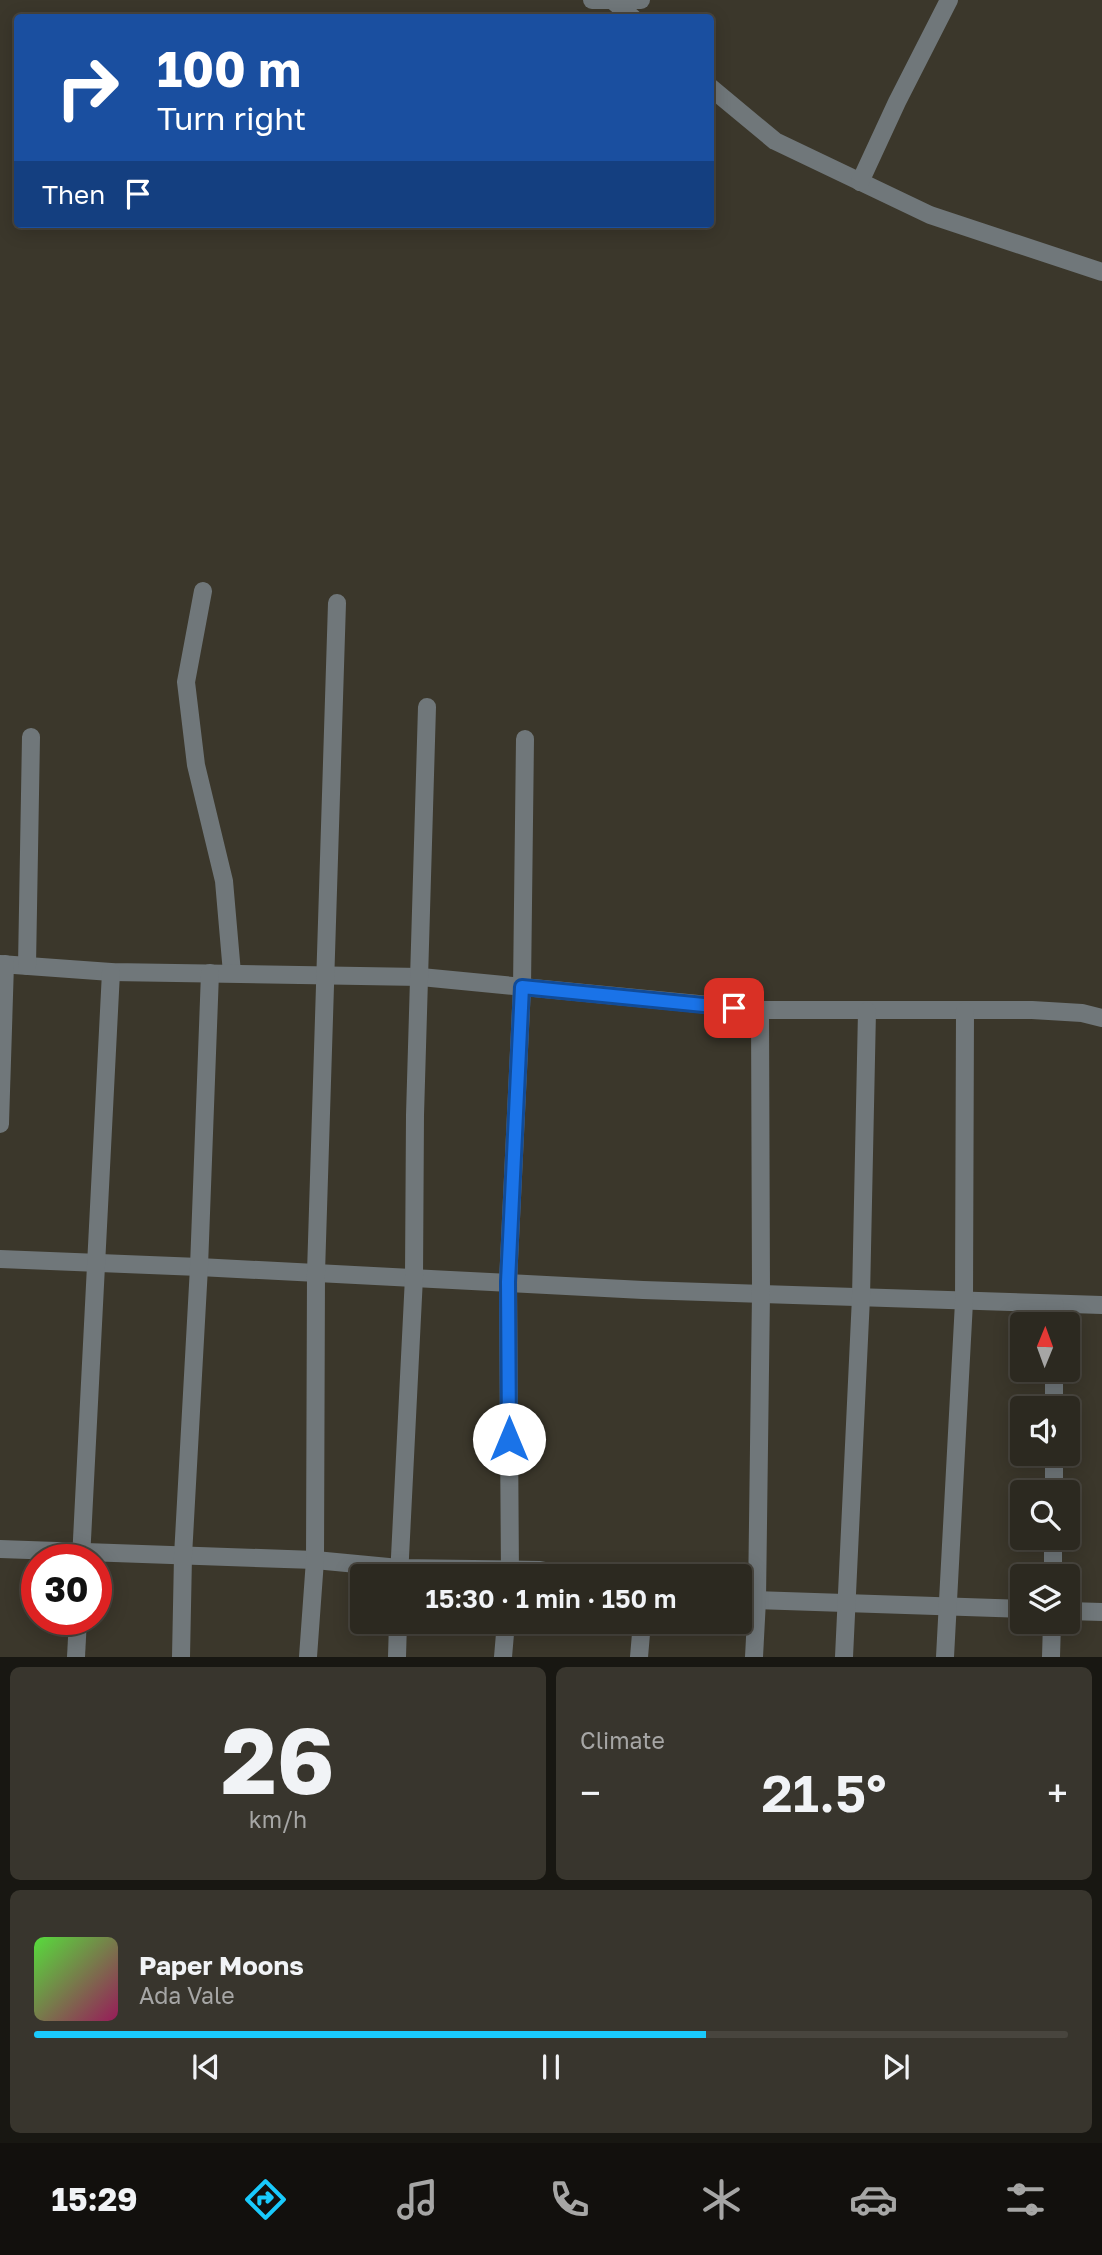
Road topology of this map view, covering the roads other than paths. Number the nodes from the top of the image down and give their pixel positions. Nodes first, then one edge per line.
1 (592, 0) edge
2 (641, 0) edge
3 (950, 0) edge
4 (612, 1) edge
5 (628, 14) edge
6 (714, 90) edge
7 (860, 182) junction
8 (1102, 272) edge
9 (203, 591) dead end
10 (337, 603) dead end
11 (427, 707) dead end
12 (31, 737) dead end
13 (525, 739) dead end
14 (2, 964) edge
15 (27, 966) junction
16 (111, 972) junction
17 (210, 973) junction
18 (232, 973) junction
19 (327, 975) junction
20 (421, 977) junction
21 (522, 987) junction
22 (760, 1010) junction
23 (867, 1011) junction
24 (965, 1011) junction
25 (1102, 1018) edge
26 (0, 1124) edge
27 (0, 1259) edge
28 (95, 1262) junction
29 (199, 1267) junction
30 (316, 1273) junction
31 (414, 1277) junction
32 (508, 1282) junction
33 (761, 1293) junction
34 (861, 1297) junction
35 (964, 1302) junction
36 (1055, 1305) junction
37 (1102, 1305) edge
38 (1055, 1312) edge
39 (83, 1544) edge
40 (0, 1549) edge
41 (21, 1551) edge
42 (112, 1556) edge
43 (183, 1556) junction
44 (315, 1560) junction
45 (399, 1564) edge
46 (510, 1564) edge
47 (750, 1564) edge
48 (350, 1565) edge
49 (752, 1599) edge
50 (846, 1603) junction
51 (949, 1607) junction
52 (1010, 1609) edge
53 (1080, 1611) edge
54 (1102, 1612) edge
55 (398, 1634) edge
56 (505, 1634) edge
57 (641, 1634) edge
58 (752, 1634) edge
59 (1052, 1634) edge
60 (77, 1635) edge
61 (76, 1657) edge
62 (181, 1657) edge
63 (308, 1657) edge
64 (397, 1657) edge
65 (503, 1657) edge
66 (639, 1657) edge
67 (754, 1657) edge
68 (844, 1657) edge
69 (945, 1657) edge
70 (1051, 1657) edge

1 - 4 street
2 - 4 street
3 - 7 street
4 - 5 street
6 - 7 street
7 - 8 street
9 - 18 street
10 - 19 street
11 - 20 street
12 - 15 street
13 - 21 street
14 - 15 street
14 - 26 street
15 - 16 street
16 - 17 street
16 - 28 street
17 - 18 street
17 - 29 street
18 - 19 street
19 - 20 street
19 - 30 street
20 - 21 street
20 - 31 street
21 - 22 street
21 - 32 street
22 - 23 street
22 - 33 street
23 - 24 street
23 - 34 street
24 - 25 street
24 - 35 street
27 - 28 street
28 - 29 street
28 - 39 street
29 - 30 street
29 - 43 street
30 - 31 street
30 - 44 street
31 - 32 street
31 - 45 street
32 - 33 street
32 - 46 street
33 - 34 street
33 - 47 street
34 - 35 street
34 - 50 street
35 - 36 street
35 - 51 street
36 - 37 street
36 - 38 street
40 - 41 street
42 - 43 street
43 - 44 street
43 - 62 street
44 - 48 street
44 - 63 street
49 - 50 street
50 - 51 street
50 - 68 street
51 - 52 street
51 - 69 street
53 - 54 street
55 - 64 street
56 - 65 street
57 - 66 street
58 - 67 street
59 - 70 street
60 - 61 street

